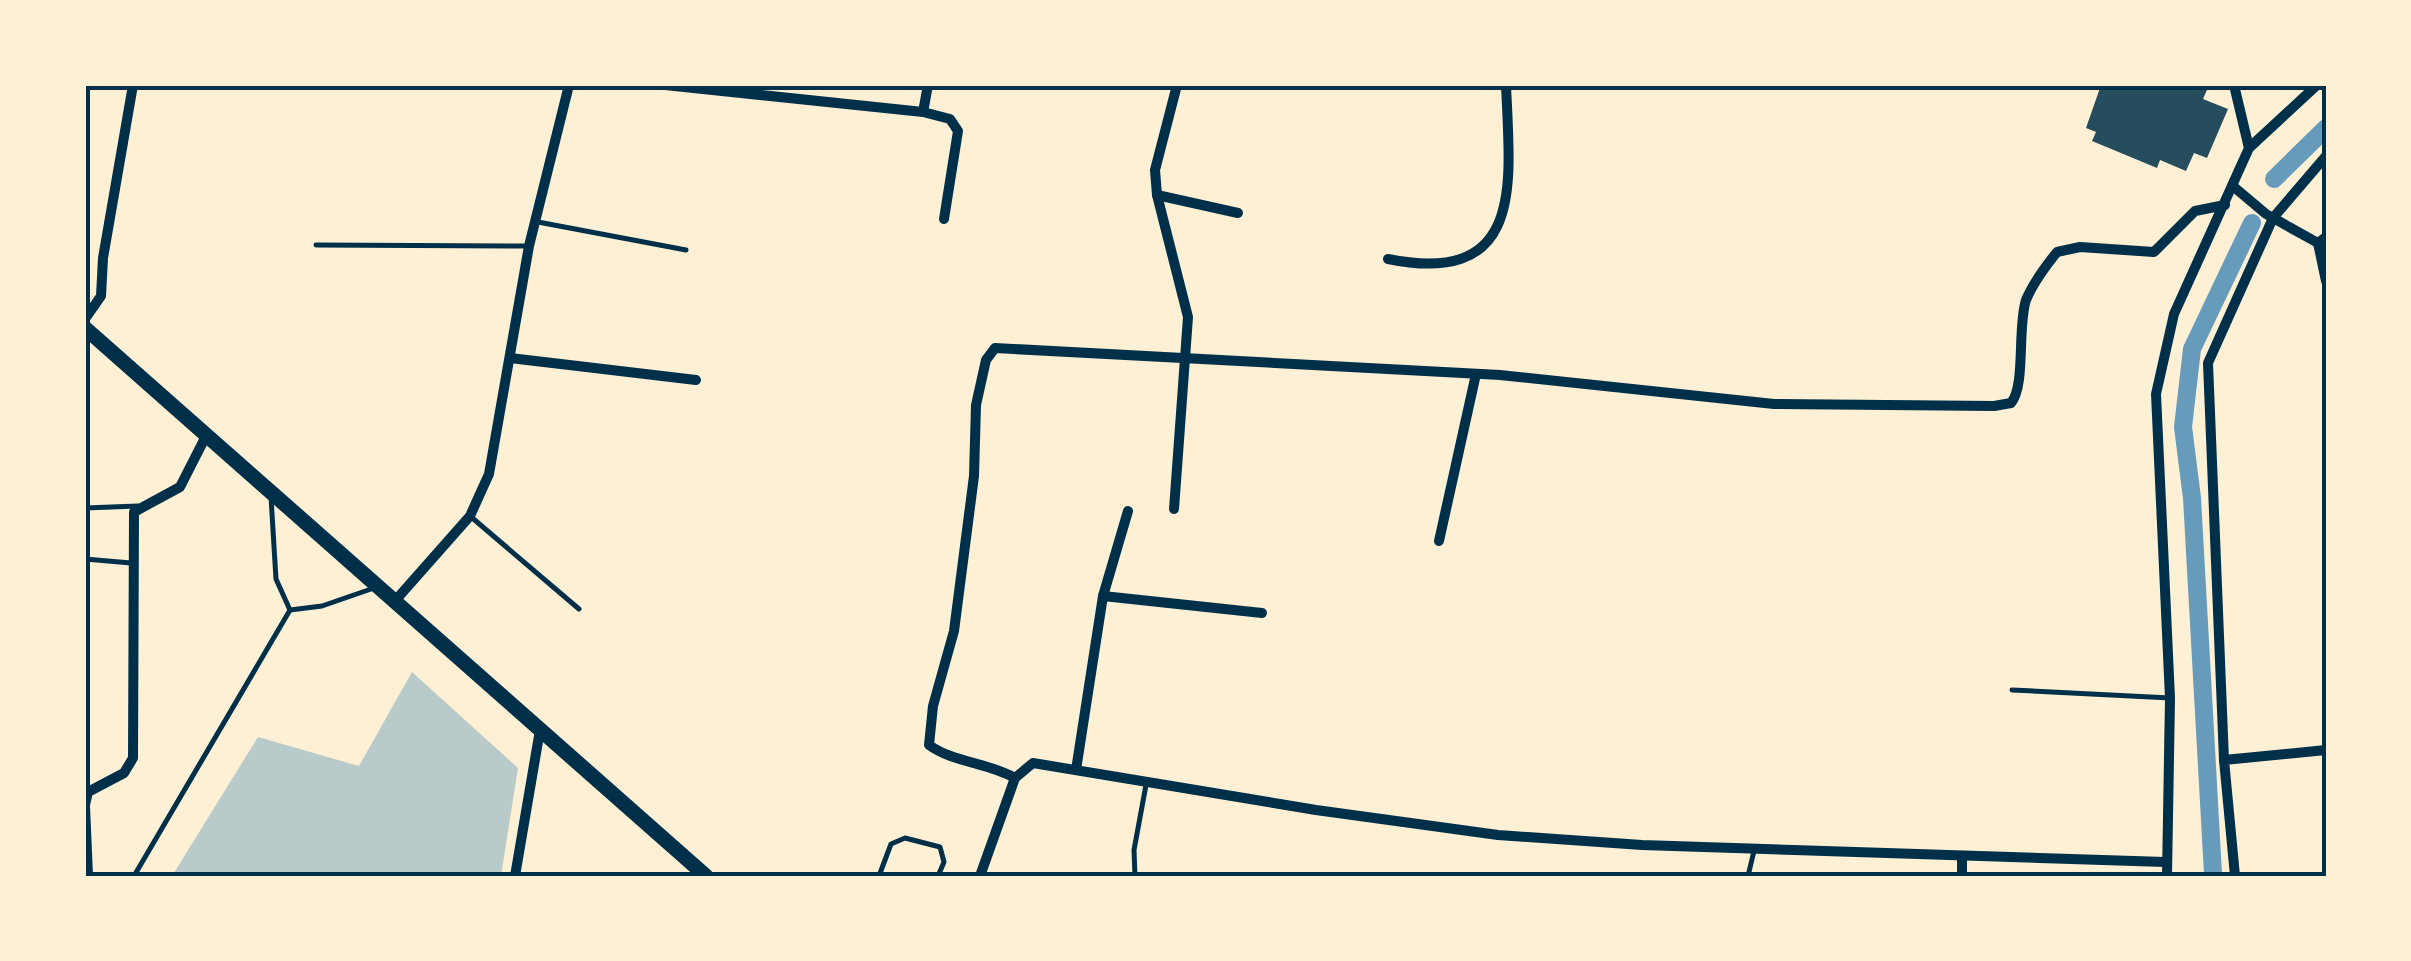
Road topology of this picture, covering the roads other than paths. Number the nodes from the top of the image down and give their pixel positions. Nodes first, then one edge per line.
1 (133, 85) edge
2 (568, 85) edge
3 (664, 85) edge
4 (928, 85) edge
5 (1177, 85) edge
6 (1506, 85) edge
7 (2234, 85) edge
8 (2316, 85) edge
9 (764, 91) edge
10 (924, 112) junction
11 (2249, 148) junction
12 (2326, 156) edge
13 (2234, 187) junction
14 (1157, 195) junction
15 (2226, 205) junction
16 (1238, 214) dead end
17 (2274, 218) junction
18 (944, 219) dead end
19 (535, 221) junction
20 (2322, 240) edge
21 (316, 246) dead end
22 (529, 246) junction
23 (686, 250) dead end
24 (1388, 260) dead end
25 (2326, 281) edge
26 (85, 318) edge
27 (85, 328) edge
28 (510, 358) junction
29 (1188, 359) junction
30 (1476, 374) junction
31 (696, 380) dead end
32 (206, 436) junction
33 (271, 494) junction
34 (141, 506) junction
35 (85, 508) edge
36 (1174, 509) dead end
37 (1128, 511) dead end
38 (470, 516) junction
39 (1439, 541) dead end
40 (85, 558) edge
41 (131, 563) junction
42 (377, 587) junction
43 (1104, 596) junction
44 (394, 602) junction
45 (579, 608) dead end
46 (290, 610) junction
47 (1262, 613) dead end
48 (2012, 690) dead end
49 (2170, 698) junction
50 (540, 730) junction
51 (2326, 750) edge
52 (2224, 760) junction
53 (1076, 770) junction
54 (1014, 778) junction
55 (1147, 782) junction
56 (85, 806) edge
57 (1754, 848) junction
58 (1962, 858) junction
59 (2165, 862) junction
60 (88, 876) edge
61 (134, 876) edge
62 (515, 876) edge
63 (706, 876) edge
64 (878, 876) edge
65 (938, 876) edge
66 (980, 876) edge
67 (1135, 876) edge
68 (1748, 876) edge
69 (1962, 876) edge
70 (2167, 876) edge
71 (2234, 876) edge

1 - 26 street
2 - 19 street
3 - 9 street
4 - 10 street
5 - 14 street
6 - 24 street
7 - 11 street
8 - 11 street
9 - 10 street
10 - 18 street
11 - 13 street
12 - 17 street
13 - 15 street
13 - 17 street
14 - 16 street
14 - 29 street
15 - 30 street
15 - 49 street
17 - 20 street
17 - 52 street
19 - 22 street
19 - 23 lane
20 - 25 street
21 - 22 lane
22 - 28 street
27 - 32 main road
28 - 31 street
28 - 38 street
29 - 30 street
29 - 36 street
29 - 54 street
30 - 39 street
32 - 33 main road
32 - 34 street
33 - 42 main road
33 - 46 lane
34 - 35 lane
34 - 41 street
37 - 43 street
38 - 44 street
38 - 45 lane
40 - 41 lane
41 - 56 street
42 - 44 main road
42 - 46 lane
43 - 47 street
43 - 53 street
44 - 50 main road
46 - 61 lane
48 - 49 lane
49 - 59 street
50 - 62 street
50 - 63 main road
51 - 52 street
52 - 71 street
53 - 54 street
53 - 55 street
54 - 66 street
55 - 57 street
55 - 67 lane
56 - 60 street
57 - 58 street
57 - 68 lane
58 - 59 street
58 - 69 street
59 - 70 street
64 - 65 lane

